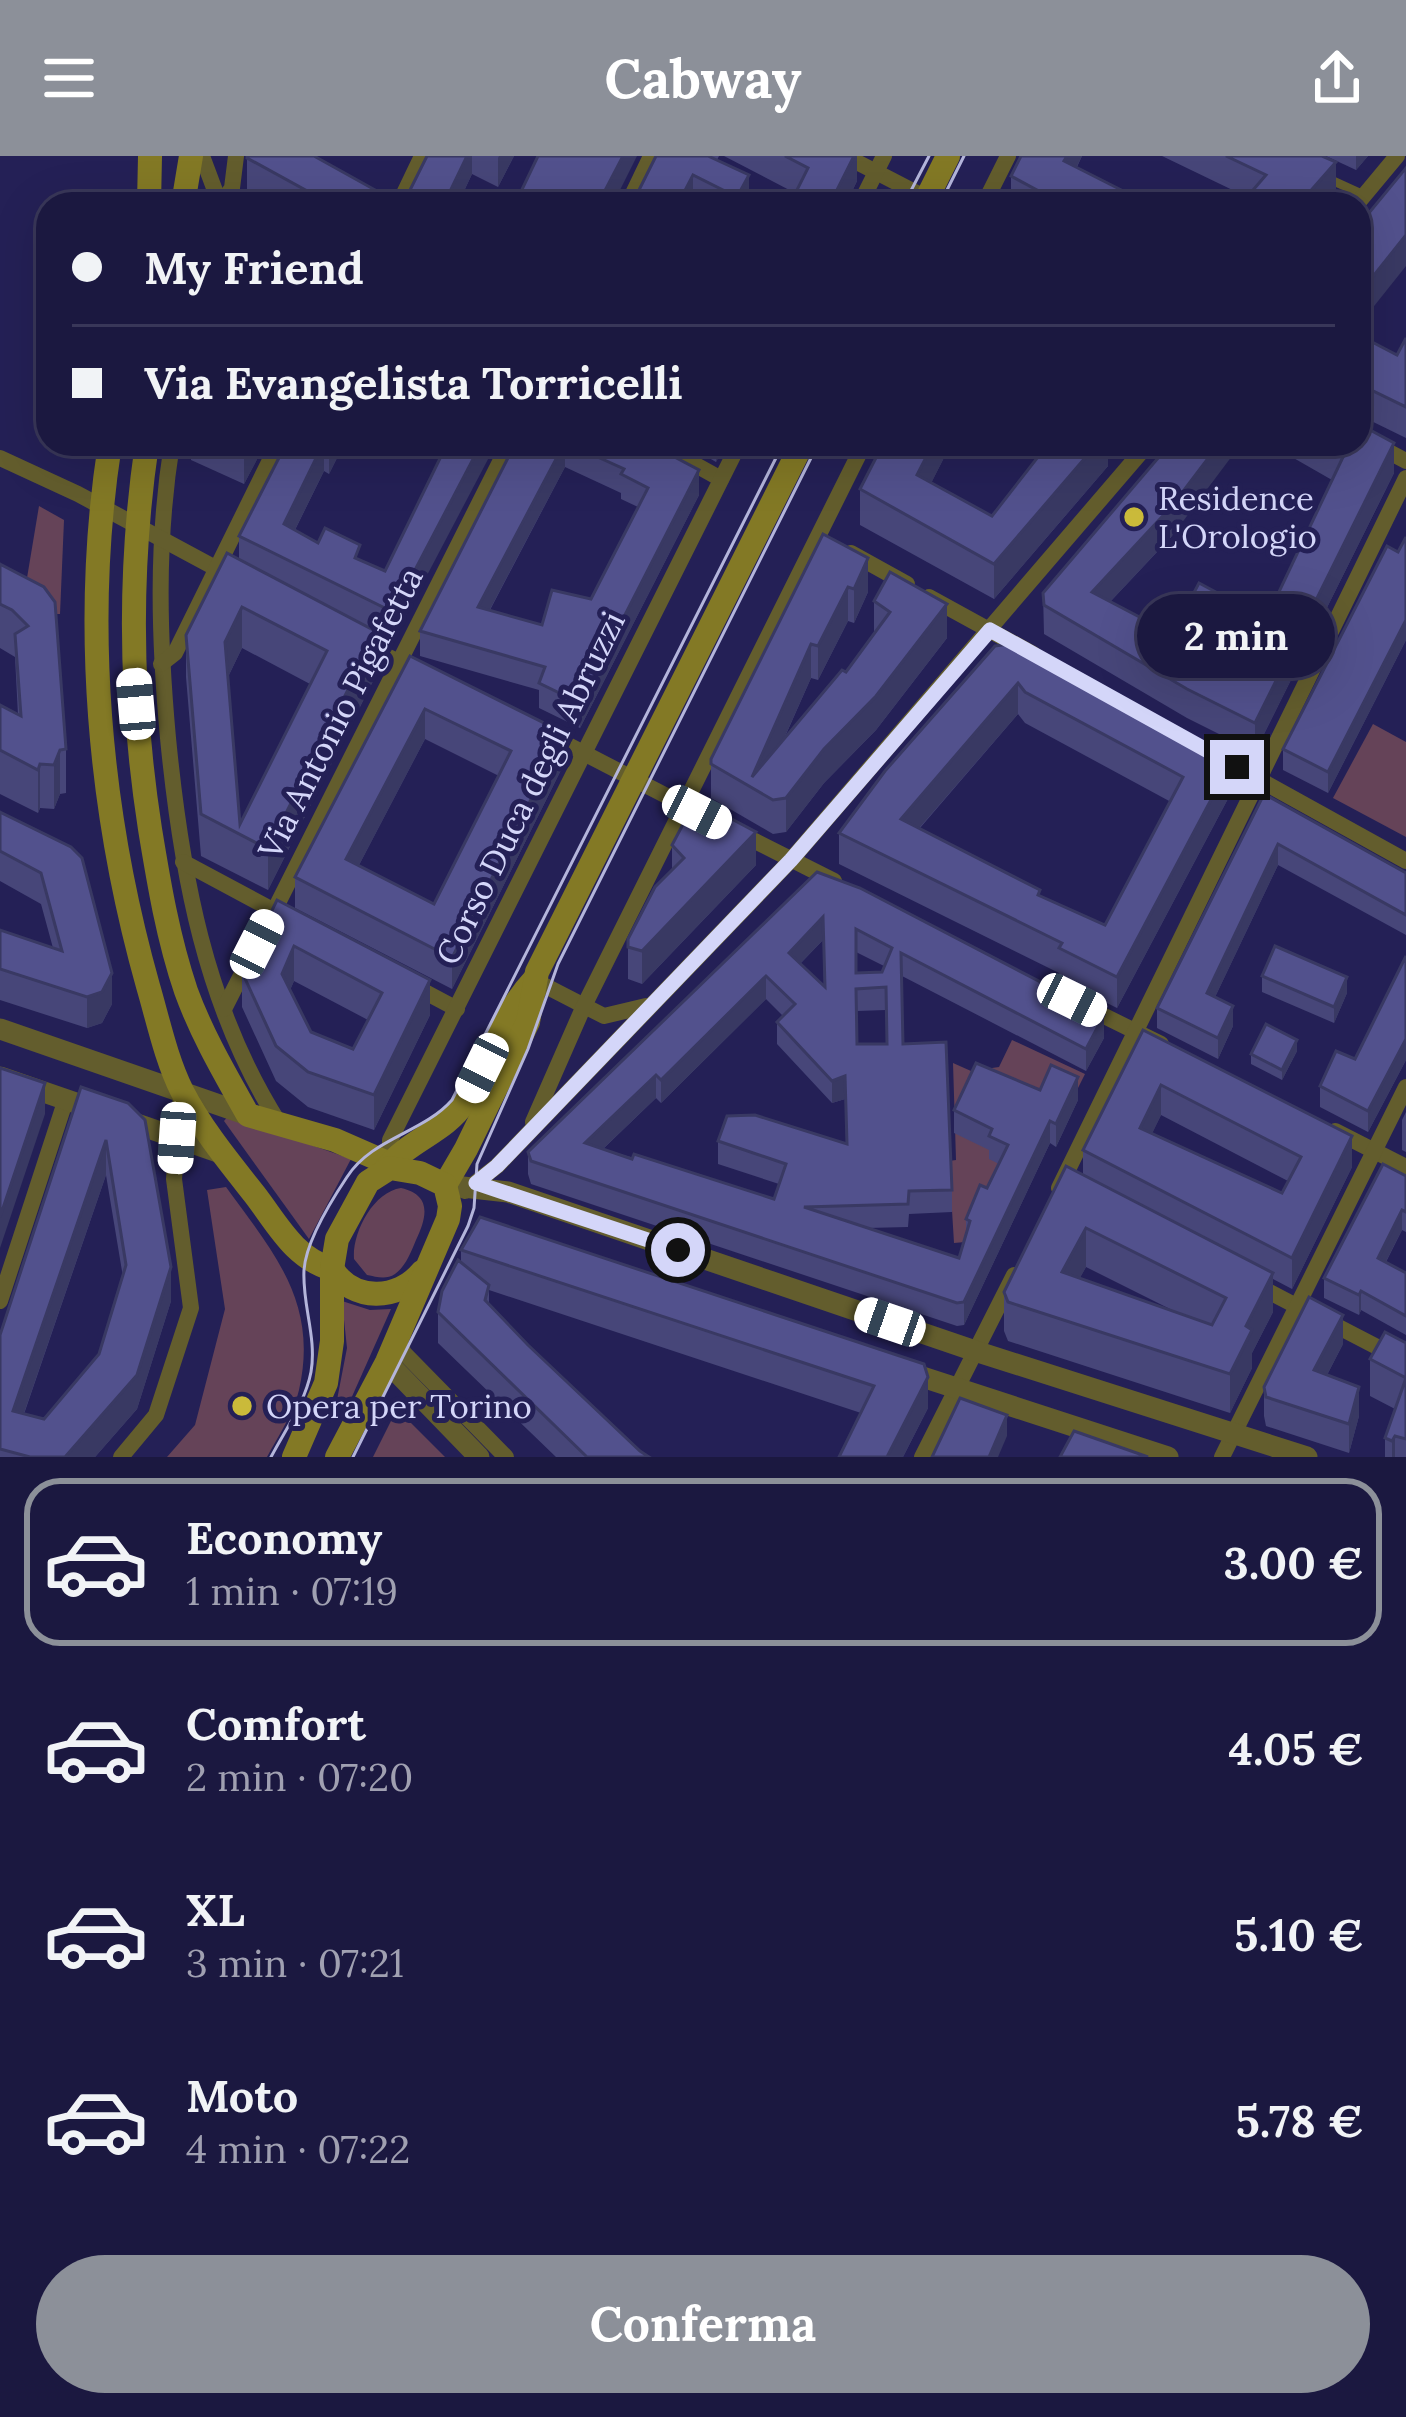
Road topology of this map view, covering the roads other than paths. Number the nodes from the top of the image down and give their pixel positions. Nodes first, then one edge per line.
1 (150, 156) edge
2 (190, 156) edge
3 (202, 156) edge
4 (236, 156) edge
5 (422, 156) edge
6 (651, 156) edge
7 (845, 156) edge
8 (948, 156) edge
9 (1008, 156) edge
10 (1397, 156) edge
11 (880, 164) edge
12 (1322, 176) edge
13 (149, 192) edge
14 (185, 192) edge
15 (216, 192) edge
16 (229, 192) edge
17 (405, 192) edge
18 (634, 192) edge
19 (866, 192) edge
20 (917, 192) edge
21 (934, 192) edge
22 (990, 192) edge
23 (1348, 192) edge
24 (1368, 192) edge
25 (1371, 442) edge
26 (108, 456) edge
27 (145, 456) edge
28 (171, 456) edge
29 (272, 456) edge
30 (503, 456) edge
31 (680, 456) edge
32 (733, 456) edge
33 (796, 456) edge
34 (858, 456) edge
35 (1138, 456) edge
36 (0, 458) edge
37 (1406, 461) edge
38 (1406, 478) edge
39 (721, 479) junction
40 (100, 506) junction
41 (135, 528) junction
42 (818, 535) junction
43 (160, 541) junction
44 (215, 569) junction
45 (248, 585) edge
46 (990, 630) junction
47 (344, 634) edge
48 (400, 663) junction
49 (161, 664) junction
50 (1054, 666) edge
51 (434, 679) edge
52 (538, 729) edge
53 (1196, 745) edge
54 (585, 752) junction
55 (633, 777) junction
56 (1259, 780) junction
57 (685, 805) junction
58 (791, 860) junction
59 (1406, 861) edge
60 (183, 862) junction
61 (861, 895) edge
62 (274, 911) junction
63 (294, 922) edge
64 (397, 976) edge
65 (534, 980) junction
66 (1072, 1000) edge
67 (652, 1003) junction
68 (583, 1008) junction
69 (224, 1009) junction
70 (457, 1009) junction
71 (0, 1029) edge
72 (1136, 1032) junction
73 (1184, 1056) edge
74 (0, 1077) edge
75 (1406, 1087) edge
76 (181, 1089) junction
77 (66, 1099) junction
78 (248, 1114) junction
79 (279, 1123) junction
80 (1322, 1125) edge
81 (529, 1131) junction
82 (177, 1138) junction
83 (1374, 1151) junction
84 (221, 1153) junction
85 (389, 1159) junction
86 (1406, 1167) edge
87 (464, 1199) junction
88 (1050, 1205) edge
89 (294, 1248) junction
90 (1028, 1248) edge
91 (332, 1269) junction
92 (424, 1270) junction
93 (1239, 1276) edge
94 (0, 1301) edge
95 (1297, 1306) junction
96 (332, 1326) junction
97 (392, 1350) junction
98 (975, 1351) junction
99 (1406, 1362) edge
100 (887, 1366) edge
101 (956, 1388) junction
102 (1234, 1432) junction
103 (121, 1457) edge
104 (294, 1457) edge
105 (337, 1457) edge
106 (479, 1457) edge
107 (506, 1457) edge
108 (922, 1457) edge
109 (1168, 1457) edge
110 (1222, 1457) edge
111 (1307, 1457) edge

1 - 13 main road
2 - 14 main road
3 - 15 street
4 - 16 street
5 - 17 street
6 - 18 street
7 - 11 street
8 - 21 main road
9 - 22 street
10 - 24 street
11 - 19 street
11 - 20 street
12 - 23 lane
25 - 37 street
26 - 40 main road
27 - 41 main road
28 - 43 street
29 - 44 street
30 - 48 street, Via Antonio Pigafetta
31 - 39 street
32 - 39 street, Corso Duca degli Abruzzi
33 - 55 main road
34 - 42 street
35 - 46 street
36 - 40 street
38 - 56 street
39 - 54 street, Corso Duca degli Abruzzi
40 - 41 street
40 - 76 main road
41 - 43 street
41 - 78 main road
42 - 46 street
42 - 57 street
43 - 44 street
43 - 49 street
44 - 45 street
44 - 49 street
46 - 50 street
46 - 58 street
47 - 48 street
48 - 51 street
48 - 62 street, Via Antonio Pigafetta
49 - 60 street
52 - 54 street
53 - 56 street
54 - 55 street
54 - 70 street, Corso Duca degli Abruzzi
55 - 57 street
55 - 65 main road
56 - 59 street
56 - 72 street
57 - 58 street
57 - 68 street
58 - 61 street
58 - 67 street
60 - 62 street
60 - 69 street
62 - 63 street
62 - 69 street, Via Antonio Pigafetta
64 - 70 street
65 - 68 street
65 - 85 main road
65 - 87 main road
66 - 72 street
67 - 68 street
67 - 81 street
68 - 81 street
69 - 79 street
70 - 85 street, Corso Duca degli Abruzzi
71 - 76 street
72 - 73 street
72 - 88 street
74 - 77 street
75 - 83 street
76 - 78 street
76 - 82 street
76 - 84 main road
77 - 82 street
77 - 94 street
78 - 79 main road
79 - 85 main road
80 - 83 street
81 - 87 street
82 - 84 street
82 - 103 street
83 - 86 street
83 - 95 street
84 - 89 main road
85 - 87 main road
85 - 91 main road
87 - 92 main road
87 - 98 street
89 - 91 main road
89 - 96 main road
90 - 98 street
91 - 92 main road
91 - 96 main road
92 - 97 main road
93 - 95 street
95 - 99 street
95 - 102 street
96 - 104 main road
97 - 105 main road
97 - 106 street
97 - 107 street
98 - 101 street
98 - 102 street
100 - 101 street
101 - 108 street
101 - 109 street
102 - 110 street
102 - 111 street

